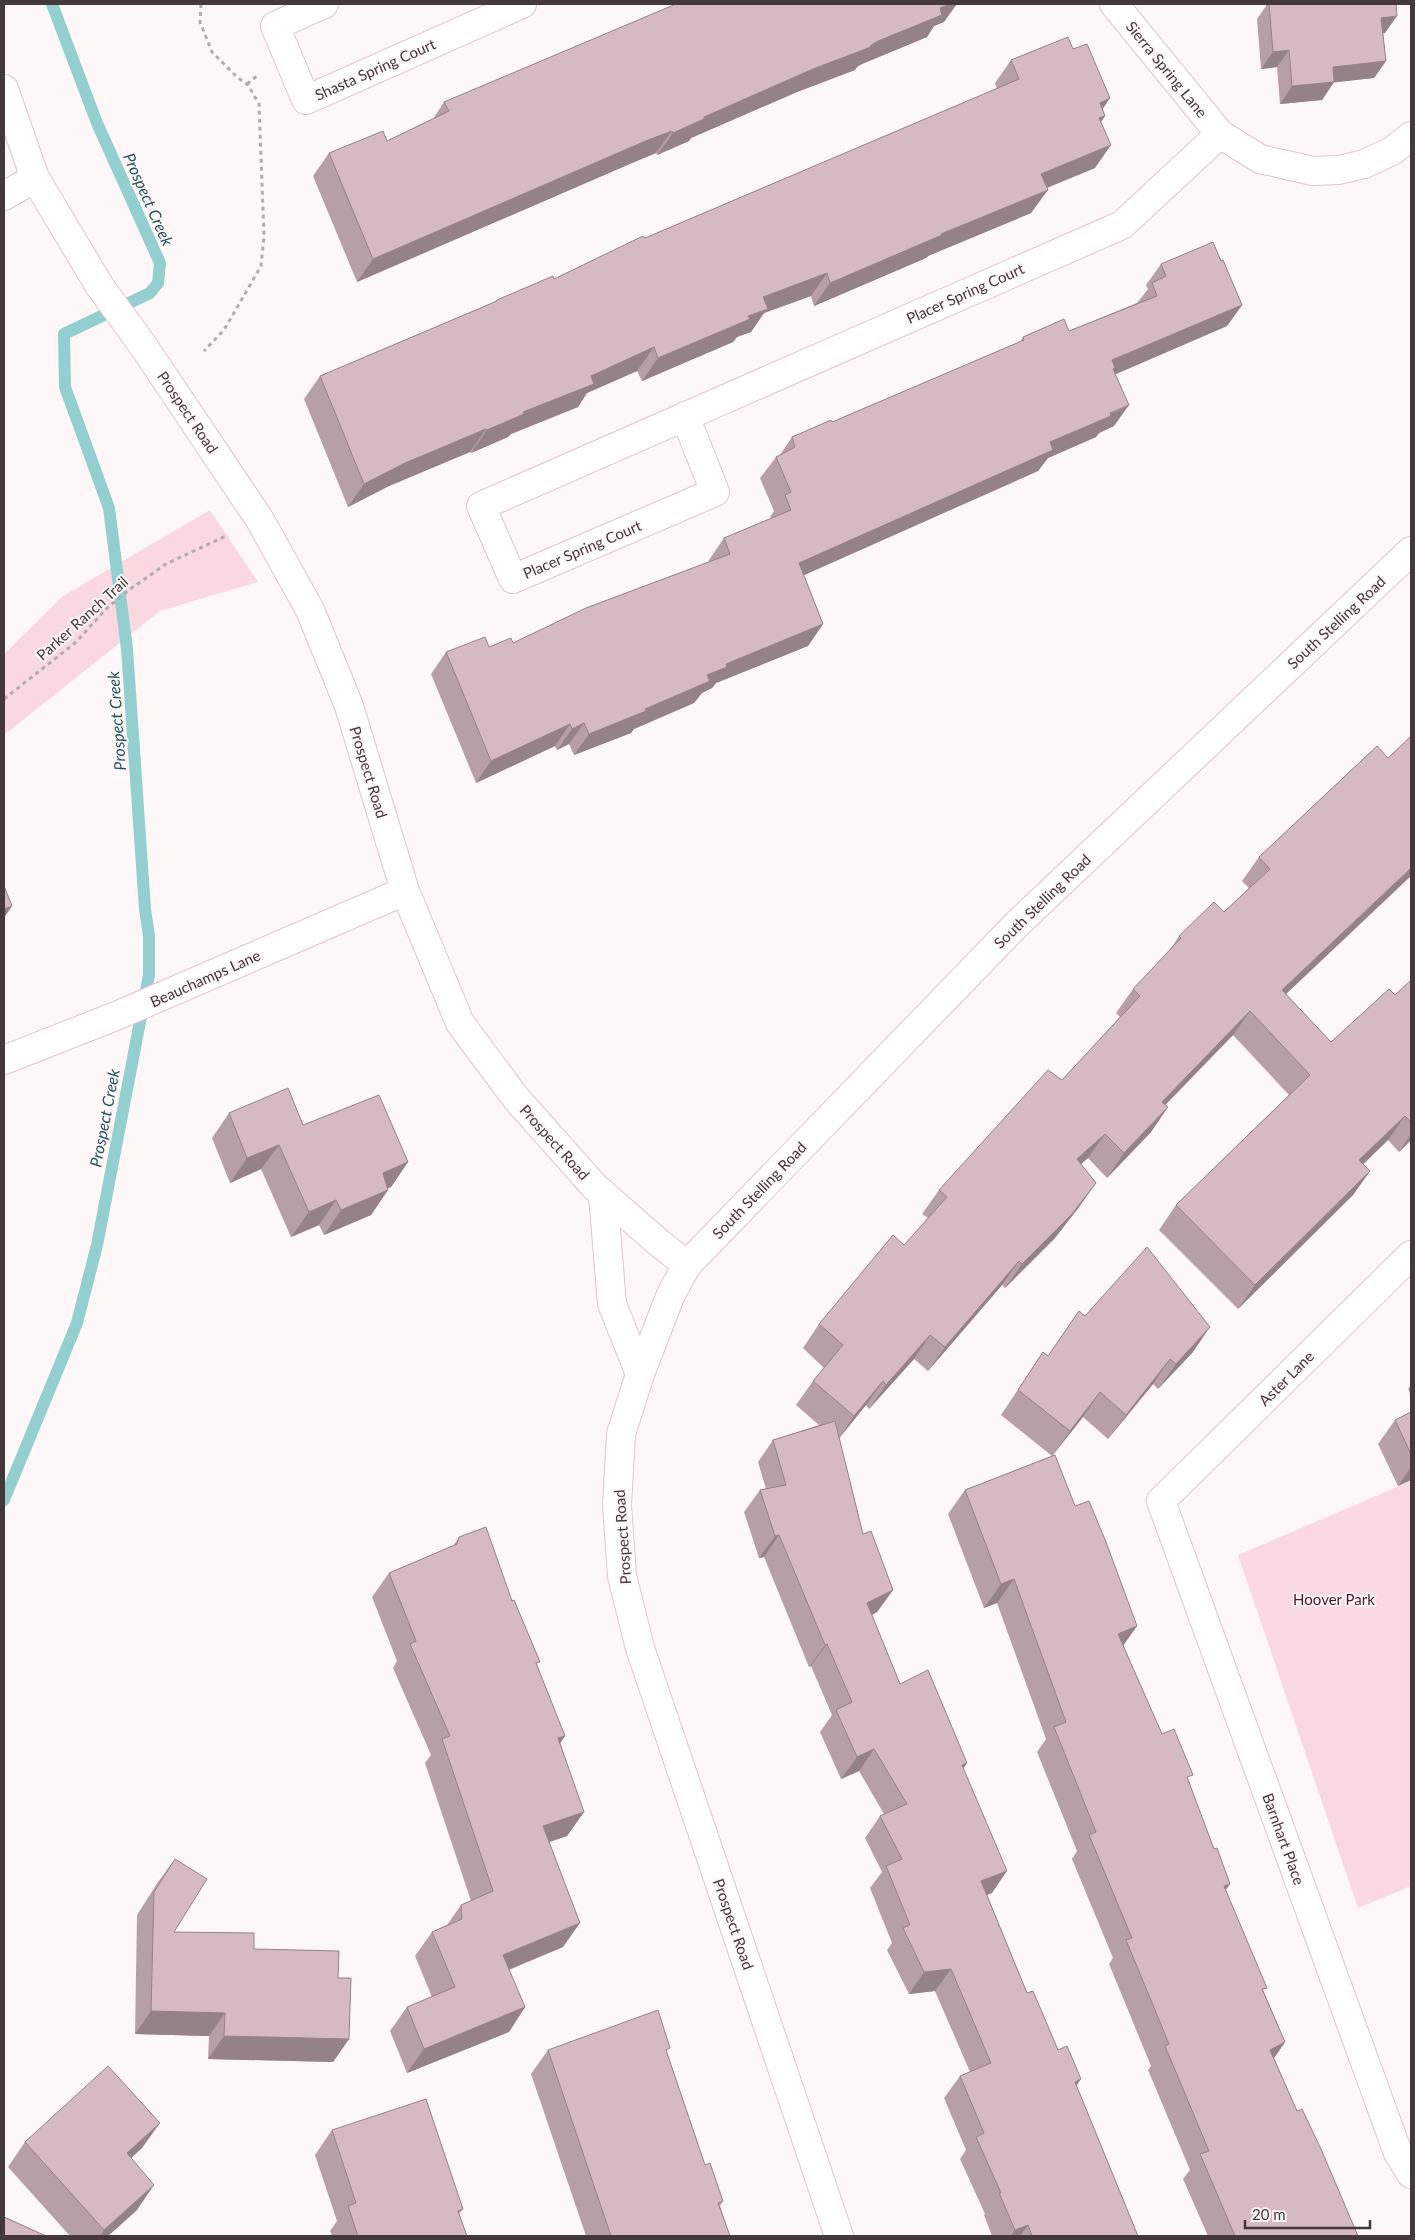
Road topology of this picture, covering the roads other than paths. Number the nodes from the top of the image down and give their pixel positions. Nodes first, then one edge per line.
1 (324, 4) edge
2 (522, 4) edge
3 (1114, 4) edge
4 (480, 12) edge
5 (4, 89) edge
6 (1220, 134) junction
7 (1411, 136) edge
8 (35, 178) junction
9 (4, 196) edge
10 (685, 416) junction
11 (1411, 551) edge
12 (405, 891) junction
13 (4, 1060) edge
14 (603, 1195) junction
15 (1411, 1255) edge
16 (687, 1265) junction
17 (640, 1374) junction
18 (1161, 1501) joint
19 (1411, 2174) edge
20 (839, 2236) edge

1 - 4 street, Shasta Spring Court
2 - 4 street, Shasta Spring Court
3 - 6 street, Sierra Spring Lane
5 - 8 street, Prospect Road
6 - 7 street, Sierra Spring Lane
6 - 10 street, Placer Spring Court
8 - 9 street
8 - 12 street, Prospect Road
10 - 10 street, Placer Spring Court
11 - 16 street, South Stelling Road
12 - 13 street, Beauchamps Lane
12 - 14 street, Prospect Road
14 - 16 street, Prospect Road
14 - 17 street
15 - 18 street, Aster Lane
16 - 17 street, Prospect Road
17 - 20 street, Prospect Road
18 - 19 street, Barnhart Place

